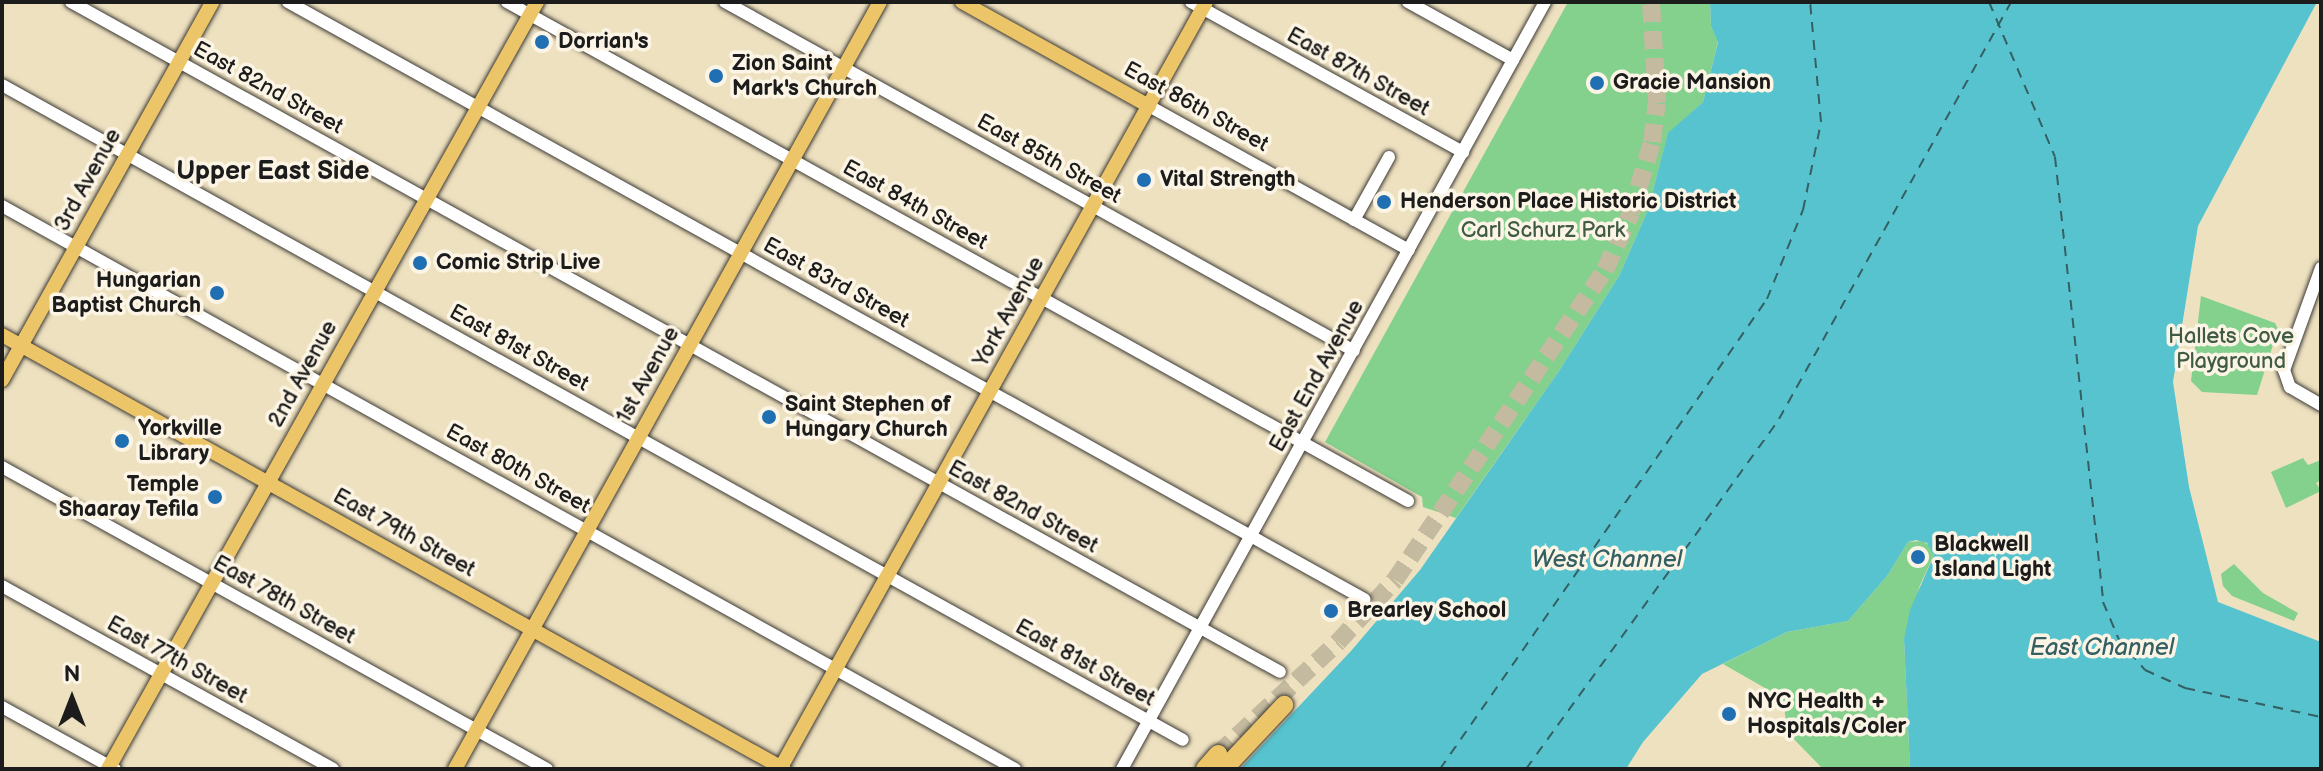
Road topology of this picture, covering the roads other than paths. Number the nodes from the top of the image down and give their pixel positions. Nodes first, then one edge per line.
1 (71, 2) edge
2 (212, 2) edge
3 (288, 2) edge
4 (507, 2) edge
5 (725, 2) edge
6 (880, 2) edge
7 (962, 2) edge
8 (1408, 2) edge
9 (1545, 2) edge
10 (1200, 4) edge
11 (533, 8) edge
12 (1513, 60) junction
13 (179, 62) junction
14 (844, 68) junction
15 (2, 85) edge
16 (1149, 106) junction
17 (479, 107) junction
18 (1463, 152) junction
19 (127, 156) junction
20 (1389, 157) dead end
21 (793, 161) junction
22 (426, 199) junction
23 (2, 206) edge
24 (1093, 207) junction
25 (1354, 220) junction
26 (76, 247) junction
27 (1409, 250) junction
28 (741, 253) junction
29 (2321, 268) edge
30 (375, 291) junction
31 (1042, 299) junction
32 (2, 335) edge
33 (690, 345) junction
34 (21, 346) junction
35 (1354, 351) junction
36 (2, 380) edge
37 (323, 385) junction
38 (990, 392) junction
39 (2318, 403) edge
40 (639, 438) junction
41 (1303, 443) junction
42 (2, 467) edge
43 (268, 482) junction
44 (939, 484) junction
45 (1408, 501) dead end
46 (588, 530) junction
47 (1251, 536) junction
48 (888, 576) junction
49 (212, 583) junction
50 (2, 586) edge
51 (1364, 599) dead end
52 (1200, 629) junction
53 (532, 630) junction
54 (837, 669) junction
55 (1280, 672) dead end
56 (161, 674) junction
57 (1284, 705) dead end
58 (2, 707) edge
59 (1149, 721) junction
60 (477, 730) junction
61 (1183, 740) dead end
62 (1221, 761) edge
63 (111, 768) edge
64 (782, 768) edge
65 (333, 769) edge
66 (455, 769) edge
67 (547, 769) edge
68 (1015, 769) edge
69 (1122, 769) edge
70 (1205, 769) edge

1 - 13 street, East 82nd Street
2 - 13 main road, 3rd Avenue
3 - 17 street, East 83rd Street
4 - 11 street, East 84th Street
5 - 14 street, East 85th Street
6 - 14 main road, 1st Avenue
7 - 16 main road, East 86th Street
8 - 12 street
9 - 12 street, East End Avenue
10 - 16 main road, York Avenue
10 - 18 street, East 87th Street
11 - 17 main road, 2nd Avenue
11 - 21 street, East 84th Street
12 - 18 street, East End Avenue
13 - 19 main road, 3rd Avenue
13 - 22 street, East 82nd Street
14 - 21 main road, 1st Avenue
14 - 24 street, East 85th Street
15 - 19 street, East 81st Street
16 - 24 main road, York Avenue
16 - 25 street, East 86th Street
17 - 22 main road, 2nd Avenue
17 - 28 street, East 83rd Street
18 - 27 street, East End Avenue
19 - 26 main road, 3rd Avenue
19 - 30 street, East 81st Street
20 - 25 street
21 - 28 main road, 1st Avenue
21 - 31 street, East 84th Street
22 - 30 main road, 2nd Avenue
22 - 33 street, East 82nd Street
23 - 26 street, East 80th Street
24 - 31 main road, York Avenue
24 - 35 street, East 85th Street
25 - 27 street, East 86th Street
26 - 34 main road, 3rd Avenue
26 - 37 street, East 80th Street
27 - 35 street, East End Avenue
28 - 33 main road, 1st Avenue
28 - 38 street, East 83rd Street
29 - 39 street
30 - 37 main road, 2nd Avenue
30 - 40 street, East 81st Street
31 - 38 main road, York Avenue
31 - 41 street, East 84th Street
32 - 34 main road, East 79th Street
33 - 40 main road, 1st Avenue
33 - 44 street, East 82nd Street
34 - 36 main road, 3rd Avenue
34 - 43 main road, East 79th Street
35 - 41 street, East End Avenue
37 - 43 main road, 2nd Avenue
37 - 46 street, East 80th Street
38 - 44 main road, York Avenue
38 - 47 street, East 83rd Street
40 - 46 main road, 1st Avenue
40 - 48 street, East 81st Street
41 - 45 street, East 84th Street
41 - 47 street, East End Avenue
42 - 49 street, East 78th Street
43 - 49 main road, 2nd Avenue
43 - 53 main road, East 79th Street
44 - 48 main road, York Avenue
44 - 52 street, East 82nd Street
46 - 53 main road, 1st Avenue
46 - 54 street, East 80th Street
47 - 51 street, East 83rd Street
47 - 52 street, East End Avenue
48 - 54 main road, York Avenue
48 - 59 street, East 81st Street
49 - 56 main road, 2nd Avenue
49 - 60 street, East 78th Street
50 - 56 street, East 77th Street
52 - 55 street, East 82nd Street
52 - 59 street, East End Avenue
53 - 60 main road, 1st Avenue
53 - 64 main road, East 79th Street
54 - 64 main road, York Avenue
54 - 68 street, East 80th Street
56 - 63 main road, 2nd Avenue
56 - 65 street, East 77th Street
57 - 62 highway
58 - 63 street
59 - 61 street, East 81st Street
59 - 69 street, East End Avenue
60 - 66 main road, 1st Avenue
60 - 67 street, East 78th Street
62 - 70 highway

